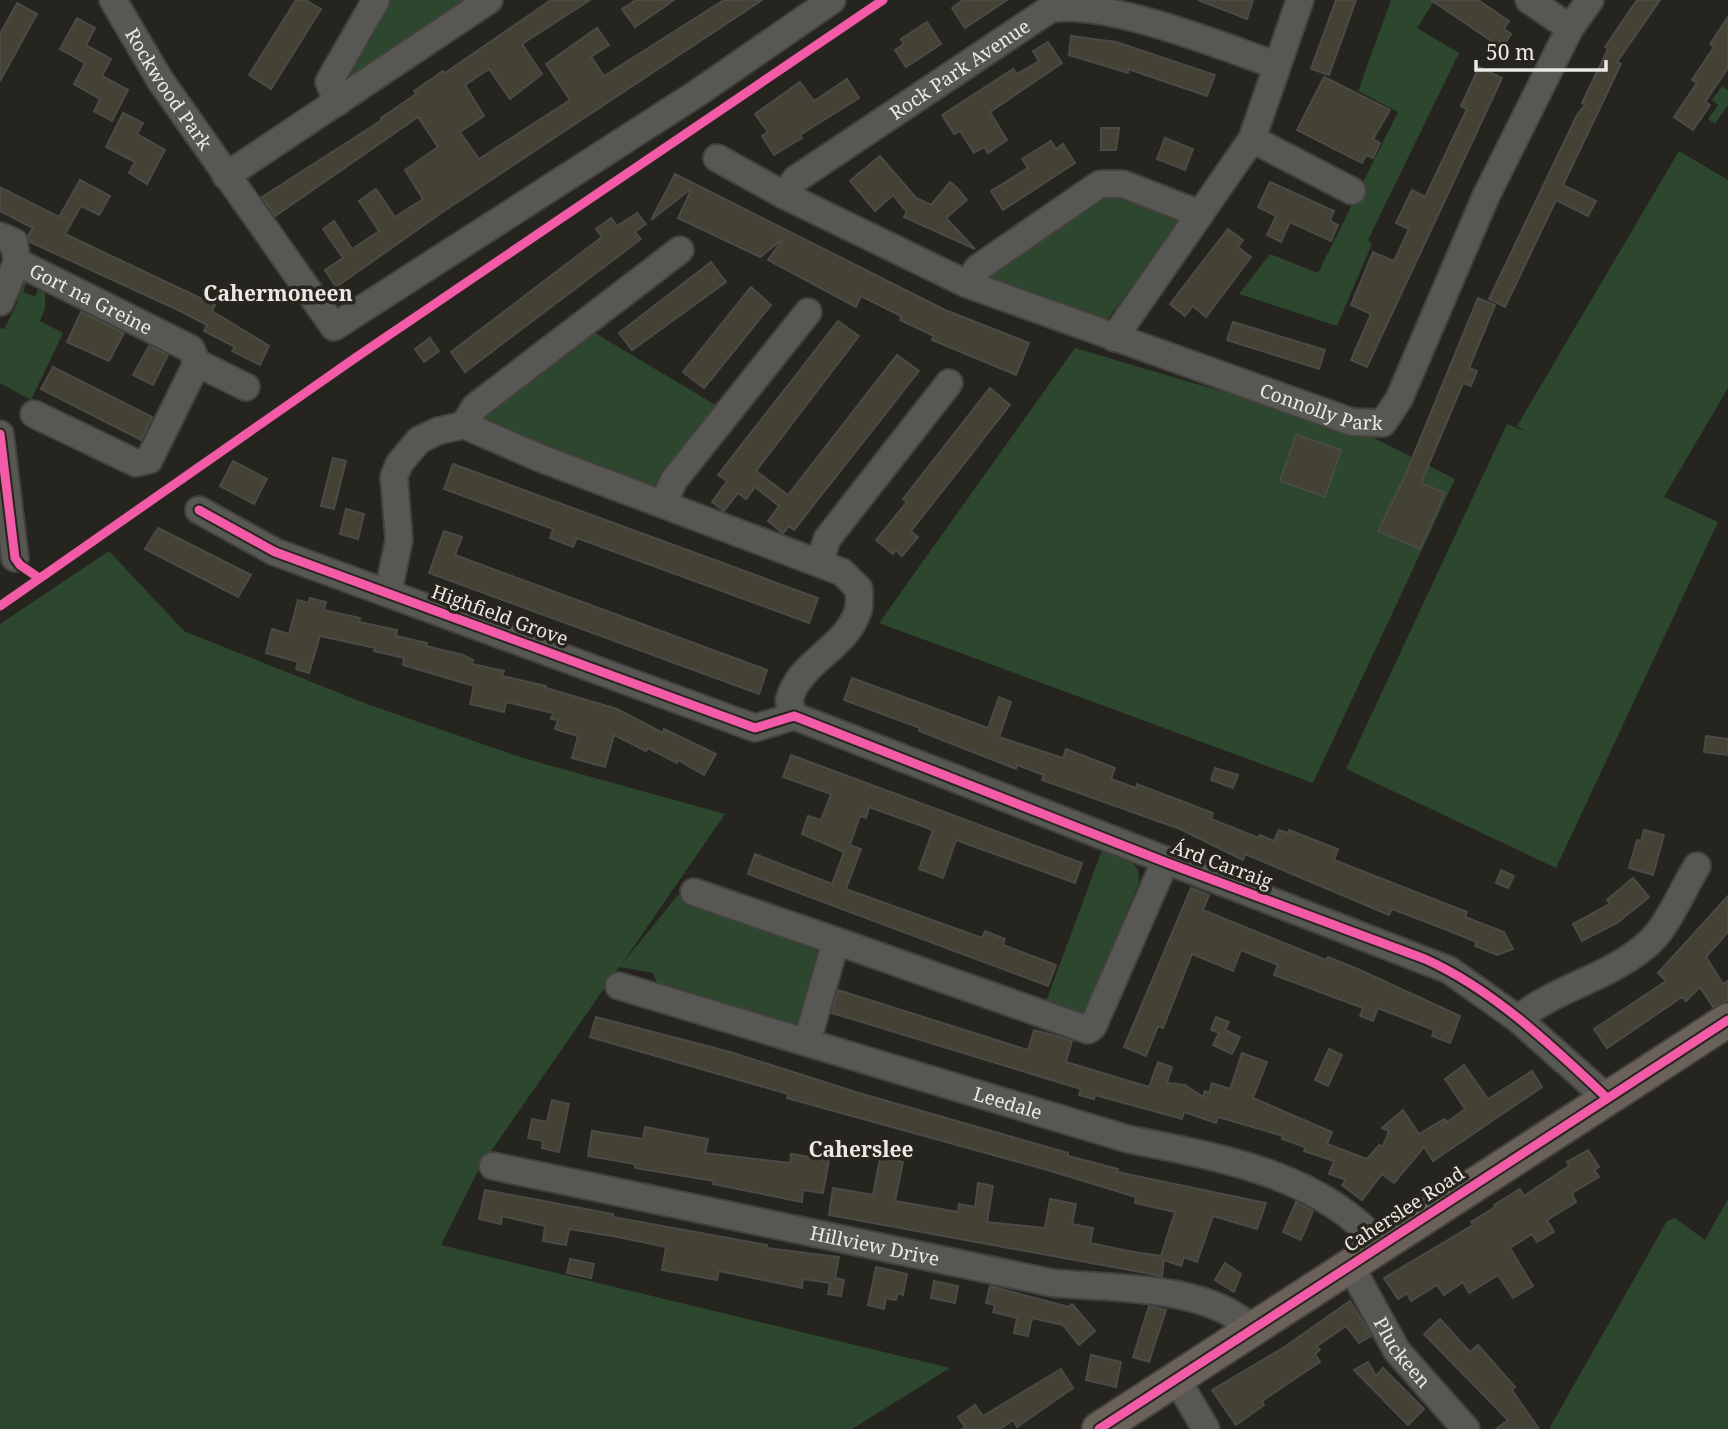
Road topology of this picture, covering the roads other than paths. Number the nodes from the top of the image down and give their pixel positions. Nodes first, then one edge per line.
1 (113, 0) edge
2 (376, 0) edge
3 (489, 0) edge
4 (832, 0) edge
5 (1300, 0) edge
6 (1529, 0) edge
7 (1590, 0) edge
8 (1570, 28) junction
9 (1276, 65) junction
10 (338, 102) junction
11 (1252, 139) junction
12 (717, 158) dead end
13 (226, 176) junction
14 (1352, 191) dead end
15 (784, 195) junction
16 (1199, 214) junction
17 (0, 236) edge
18 (680, 250) dead end
19 (18, 262) junction
20 (967, 284) junction
21 (0, 302) edge
22 (808, 312) dead end
23 (1114, 338) junction
24 (197, 363) junction
25 (949, 383) dead end
26 (246, 387) dead end
27 (34, 414) dead end
28 (464, 425) junction
29 (0, 434) edge
30 (663, 504) junction
31 (199, 510) dead end
32 (15, 558) dead end
33 (820, 561) junction
34 (388, 593) junction
35 (794, 716) junction
36 (1166, 862) junction
37 (1697, 866) dead end
38 (694, 892) dead end
39 (836, 941) junction
40 (619, 986) dead end
41 (1518, 1019) junction
42 (1728, 1020) edge
43 (807, 1042) junction
44 (1607, 1098) junction
45 (492, 1166) dead end
46 (1380, 1245) junction
47 (1350, 1265) junction
48 (1252, 1329) junction
49 (1176, 1378) junction
50 (1099, 1429) edge
51 (1206, 1429) edge
52 (1466, 1429) edge

1 - 13 street, Rockwood Park
2 - 10 street
3 - 10 street
4 - 13 street
5 - 9 street
6 - 8 street
7 - 8 street, Connolly Park
8 - 23 street, Connolly Park
9 - 11 street
9 - 15 street, Rock Park Avenue
10 - 13 street
11 - 14 street
11 - 16 street
12 - 15 street
15 - 20 street
16 - 20 street
16 - 23 street
17 - 19 street, Gort na Greine
18 - 28 street
19 - 21 street, Gort na Greine
19 - 24 street, Gort na Greine
20 - 23 street
22 - 30 street
24 - 26 street, Gort na Greine
24 - 27 street
25 - 33 street
28 - 30 street
28 - 34 street
29 - 32 street
30 - 33 street
31 - 34 street, Highfield Grove
33 - 35 street
34 - 35 street, Highfield Grove
35 - 36 street, Árd Carraig
36 - 39 street
36 - 41 street, Árd Carraig
37 - 41 street
38 - 39 street
39 - 43 street
40 - 43 street, Leedale
41 - 44 street, Árd Carraig
42 - 44 main road, Caherslee Road
43 - 46 street, Leedale
44 - 46 main road, Caherslee Road
45 - 48 street, Hillview Drive
46 - 47 main road, Caherslee Road
47 - 48 main road, Caherslee Road
47 - 52 street, Pluckeen
48 - 49 main road, Caherslee Road
49 - 50 main road, Caherslee Road
49 - 51 street

